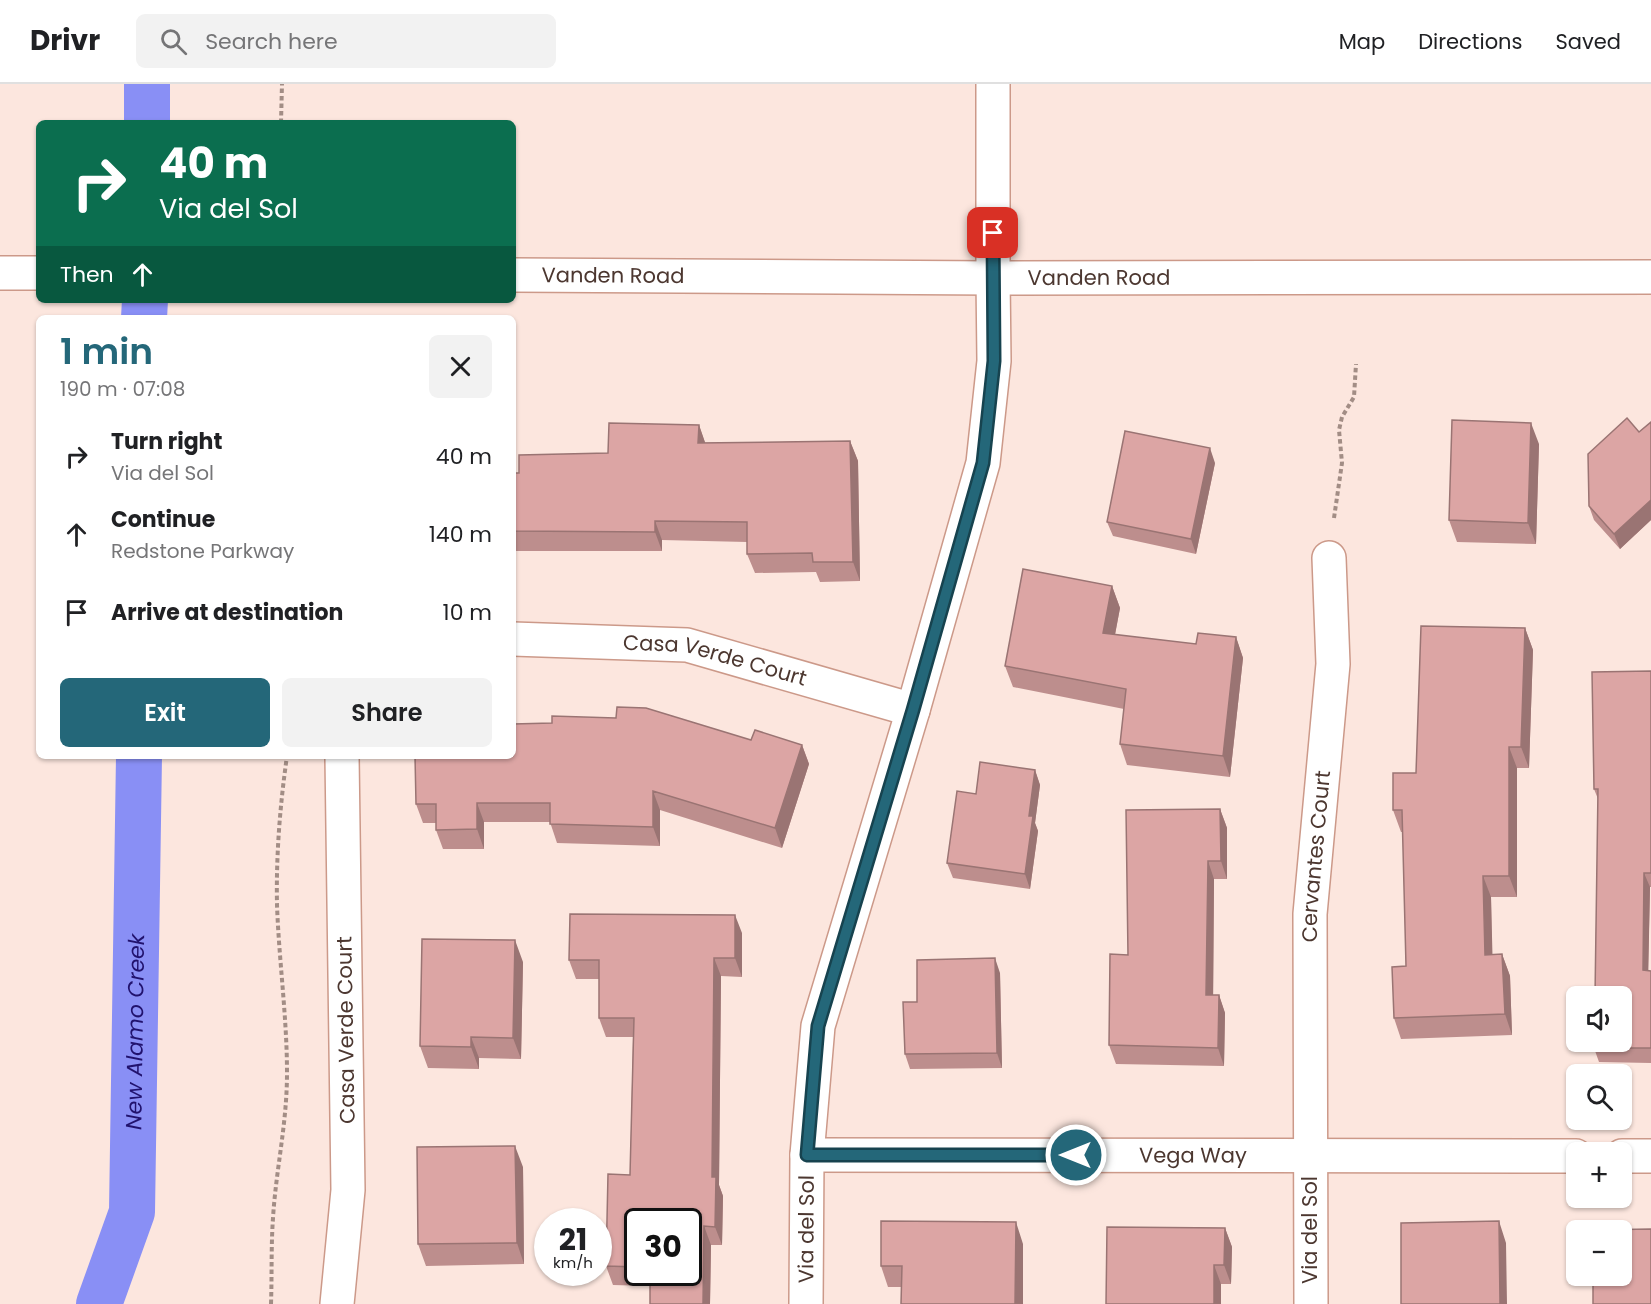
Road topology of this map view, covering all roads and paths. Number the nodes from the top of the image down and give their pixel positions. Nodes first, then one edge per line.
1 (282, 84) edge
2 (993, 84) edge
3 (281, 120) edge
4 (0, 273) edge
5 (36, 273) edge
6 (516, 275) edge
7 (1651, 277) edge
8 (993, 279) junction
9 (1356, 364) dead end
10 (1329, 558) joint
11 (516, 639) edge
12 (913, 710) junction
13 (287, 759) edge
14 (342, 759) edge
15 (807, 1155) junction
16 (1310, 1155) junction
17 (1566, 1156) edge
18 (1632, 1156) edge
19 (1651, 1156) edge
20 (271, 1304) edge
21 (336, 1304) edge
22 (806, 1304) edge
23 (1311, 1304) edge

1 - 3 path
2 - 8 street, Via del Sol
4 - 5 street
6 - 8 street, Vanden Road
7 - 8 street, Vanden Road
8 - 12 street, Via del Sol
9 - 10 path
10 - 16 street, Cervantes Court
11 - 12 street, Casa Verde Court
12 - 15 street, Via del Sol
13 - 20 path
14 - 21 street, Casa Verde Court
15 - 16 street, Vega Way
15 - 22 street, Via del Sol
16 - 17 street, Vega Way
16 - 23 street, Via del Sol
18 - 19 street

